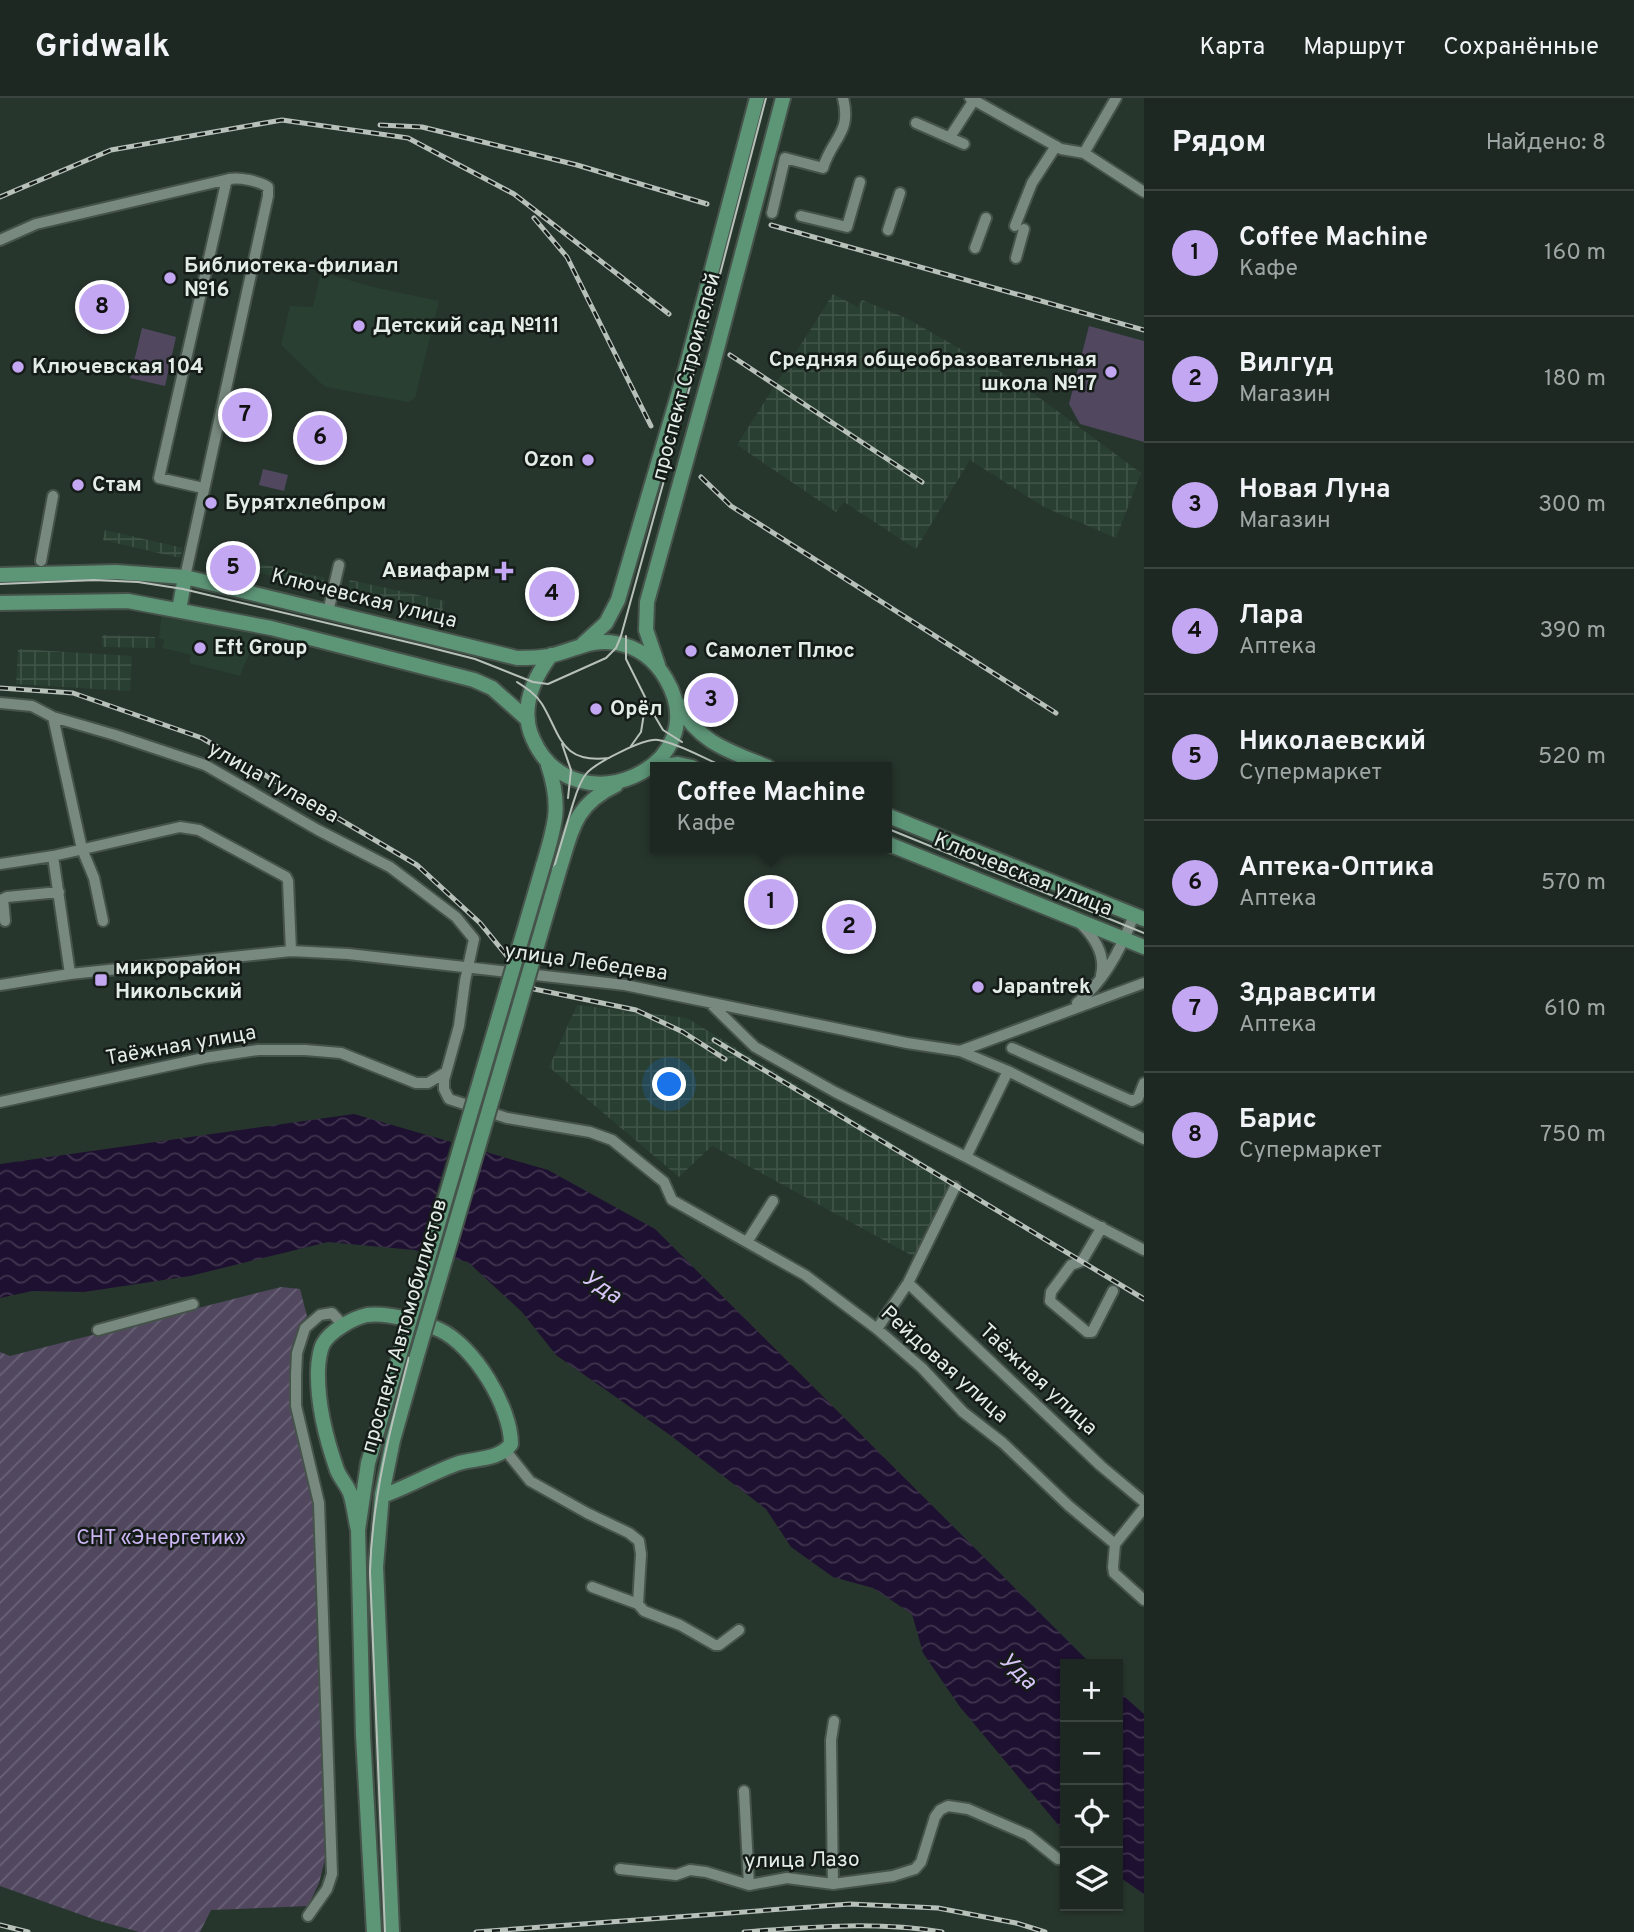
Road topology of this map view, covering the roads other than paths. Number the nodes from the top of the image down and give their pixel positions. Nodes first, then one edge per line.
1 (757, 98) edge
2 (783, 98) edge
3 (843, 98) edge
4 (1115, 98) edge
5 (972, 99) edge
6 (916, 123) dead end
7 (950, 137) junction
8 (964, 144) dead end
9 (1056, 146) junction
10 (1084, 153) junction
11 (229, 178) junction
12 (860, 182) dead end
13 (1144, 192) edge
14 (900, 193) dead end
15 (772, 214) dead end
16 (801, 216) dead end
17 (986, 218) dead end
18 (888, 230) dead end
19 (0, 240) edge
20 (975, 248) dead end
21 (1016, 258) dead end
22 (203, 488) junction
23 (53, 496) dead end
24 (41, 561) dead end
25 (339, 565) dead end
26 (0, 575) edge
27 (185, 577) junction
28 (0, 603) edge
29 (179, 610) junction
30 (328, 612) junction
31 (582, 645) junction
32 (551, 655) junction
33 (659, 666) junction
34 (0, 703) edge
35 (677, 703) junction
36 (52, 717) junction
37 (528, 720) junction
38 (657, 762) edge
39 (756, 762) edge
40 (548, 765) junction
41 (649, 769) edge
42 (633, 777) junction
43 (892, 817) edge
44 (892, 845) edge
45 (82, 849) junction
46 (53, 856) junction
47 (0, 863) edge
48 (59, 892) junction
49 (1139, 917) edge
50 (1077, 919) junction
51 (5, 921) dead end
52 (103, 921) dead end
53 (1125, 939) junction
54 (1144, 947) edge
55 (291, 951) junction
56 (469, 968) junction
57 (70, 974) junction
58 (1101, 977) junction
59 (1144, 983) edge
60 (0, 985) edge
61 (712, 1004) junction
62 (1065, 1011) junction
63 (1019, 1028) junction
64 (1012, 1048) junction
65 (960, 1051) junction
66 (446, 1072) junction
67 (1010, 1072) junction
68 (1144, 1083) edge
69 (0, 1102) edge
70 (1144, 1139) edge
71 (966, 1157) junction
72 (955, 1187) dead end
73 (773, 1201) dead end
74 (1102, 1227) junction
75 (747, 1242) junction
76 (1144, 1250) edge
77 (908, 1283) junction
78 (1113, 1291) dead end
79 (193, 1304) dead end
80 (343, 1325) junction
81 (877, 1329) junction
82 (98, 1330) dead end
83 (506, 1451) junction
84 (368, 1463) junction
85 (338, 1473) junction
86 (382, 1496) junction
87 (1144, 1502) edge
88 (1144, 1508) edge
89 (358, 1530) junction
90 (1115, 1544) junction
91 (592, 1587) dead end
92 (1144, 1600) edge
93 (638, 1604) junction
94 (739, 1630) dead end
95 (834, 1721) dead end
96 (744, 1791) dead end
97 (1058, 1859) dead end
98 (620, 1869) dead end
99 (833, 1884) junction
100 (749, 1885) junction
101 (308, 1916) dead end
102 (374, 1932) edge
103 (392, 1932) edge

1 - 31 main road, проспект Строителей
2 - 33 main road, проспект Строителей
3 - 15 street
4 - 10 street
5 - 7 street
5 - 9 street
6 - 7 street
7 - 8 street
9 - 10 street
9 - 21 street
10 - 13 street
11 - 19 street
11 - 22 street
11 - 22 street
12 - 16 street
14 - 18 street
17 - 20 street
22 - 27 street
23 - 24 street
25 - 30 street
26 - 27 main road, Ключевская улица
27 - 29 main road
27 - 30 main road, Ключевская улица
28 - 29 main road
29 - 37 main road
30 - 32 main road, Ключевская улица
31 - 32 main road
31 - 33 main road
32 - 37 main road
33 - 35 main road
34 - 36 street, улица Тулаева
35 - 38 main road
35 - 39 main road
36 - 45 street
36 - 56 street, улица Тулаева
37 - 40 main road
40 - 42 main road
40 - 84 main road, проспект Автомобилистов, bridge
41 - 42 main road
42 - 86 main road, проспект Автомобилистов, bridge
43 - 49 main road, Ключевская улица
44 - 50 main road, Ключевская улица
45 - 46 street
45 - 52 street
45 - 55 street
46 - 47 street
46 - 48 street
48 - 51 street
48 - 57 street
49 - 53 street
50 - 53 main road, Ключевская улица
50 - 58 street
53 - 54 main road, Ключевская улица
53 - 58 street
55 - 56 street, улица Лебедева
55 - 57 street, улица Лебедева
56 - 61 street, улица Лебедева
56 - 66 street
57 - 60 street, улица Лебедева
58 - 62 street
59 - 62 street
61 - 65 street, улица Лебедева
61 - 71 street
62 - 63 street
63 - 64 street
63 - 65 street
64 - 67 street
64 - 68 street
65 - 67 street, улица Лебедева
66 - 69 street, Таёжная улица
66 - 75 street, Рейдовая улица
67 - 70 street, улица Лебедева
67 - 71 street
71 - 74 street
72 - 77 street
73 - 75 street
74 - 76 street
74 - 78 street
75 - 81 street, Рейдовая улица
77 - 81 street
77 - 87 street, Таёжная улица
79 - 82 street
80 - 83 main road
80 - 85 main road
80 - 101 street
81 - 90 street, Рейдовая улица
83 - 86 main road
83 - 93 street
84 - 85 main road
84 - 89 main road, проспект Автомобилистов
85 - 89 main road
86 - 103 main road, проспект Автомобилистов
88 - 90 street
89 - 102 main road, проспект Автомобилистов
90 - 92 street
91 - 93 street
93 - 94 street
95 - 99 street
96 - 100 street
97 - 99 street, улица Лазо
98 - 100 street, улица Лазо
99 - 100 street, улица Лазо

